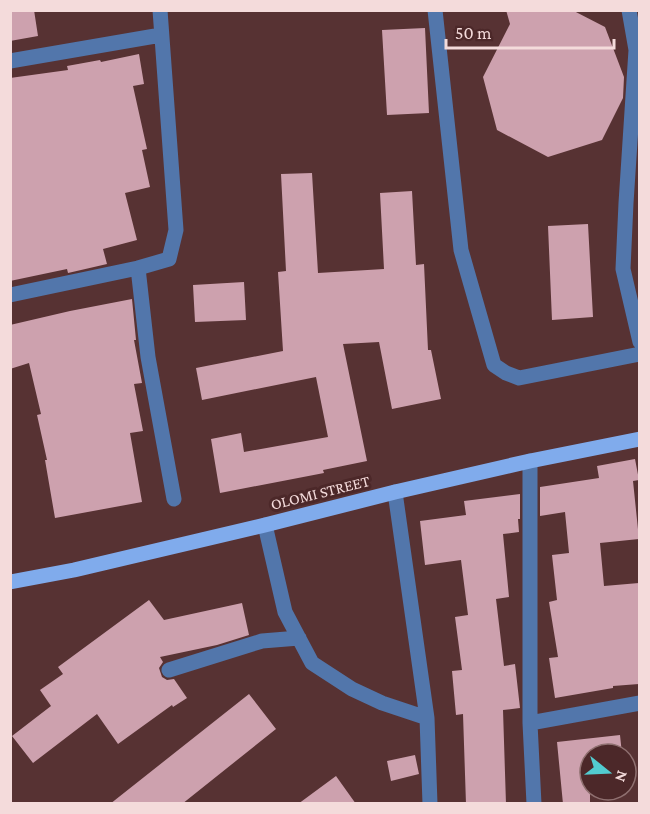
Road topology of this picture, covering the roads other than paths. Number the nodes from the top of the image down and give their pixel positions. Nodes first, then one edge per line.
1 (160, 10) edge
2 (435, 10) edge
3 (629, 10) edge
4 (161, 34) junction
5 (10, 61) edge
6 (138, 268) junction
7 (10, 295) edge
8 (639, 342) edge
9 (639, 354) edge
10 (639, 439) edge
11 (530, 461) junction
12 (395, 492) junction
13 (174, 499) dead end
14 (265, 525) junction
15 (10, 582) edge
16 (299, 638) junction
17 (169, 670) dead end
18 (639, 703) edge
19 (427, 718) junction
20 (530, 723) junction
21 (430, 804) edge
22 (534, 804) edge

1 - 4 street
2 - 9 street
3 - 8 street
4 - 5 street
4 - 6 street
6 - 7 street
6 - 13 street
10 - 11 main road, OLOMI STREET
11 - 12 main road, OLOMI STREET
11 - 20 street
12 - 14 main road, OLOMI STREET
12 - 19 street
14 - 15 main road, OLOMI STREET
14 - 16 street
16 - 17 street
16 - 19 street
18 - 20 street
19 - 21 street
20 - 22 street

